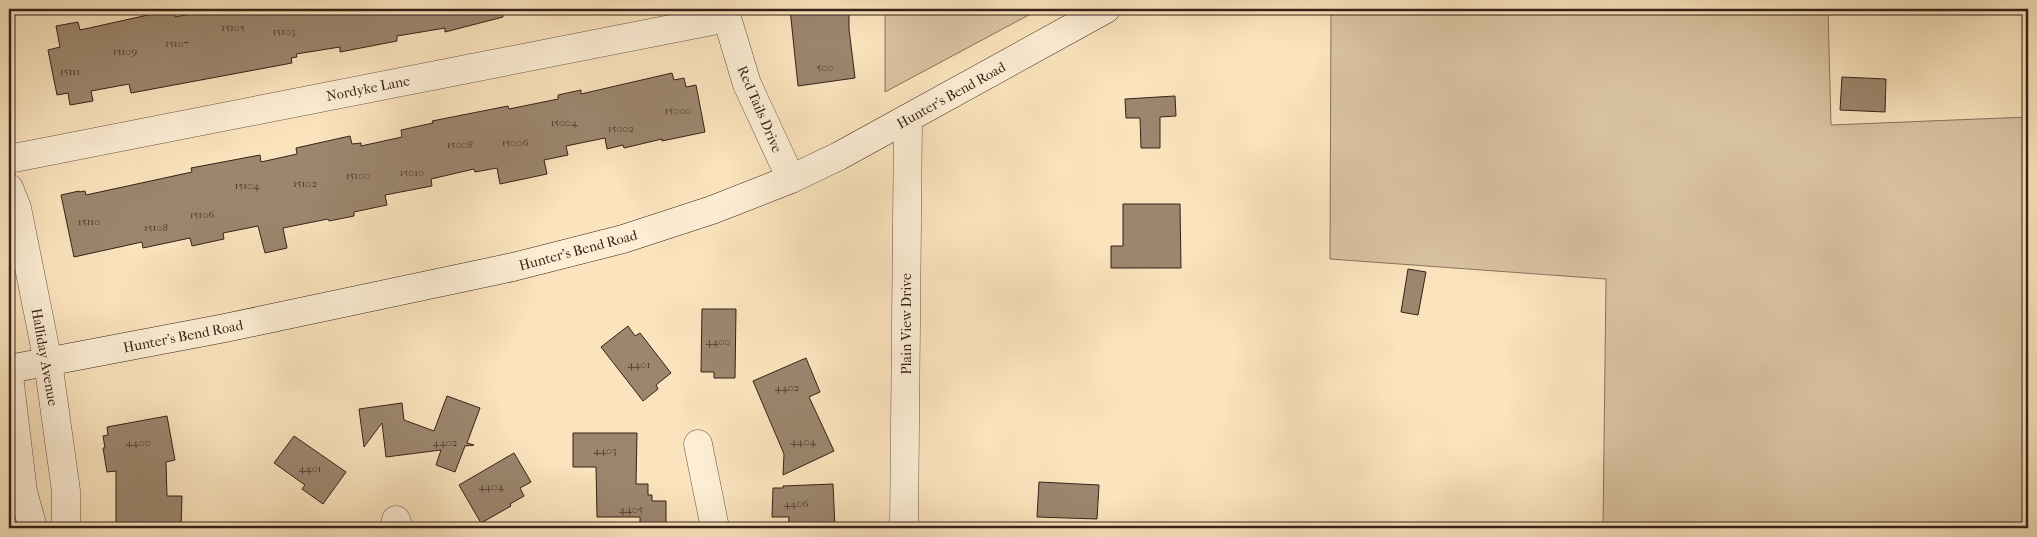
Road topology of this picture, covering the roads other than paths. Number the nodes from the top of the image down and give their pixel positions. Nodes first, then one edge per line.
1 (1106, 9) edge
2 (727, 13) edge
3 (908, 119) junction
4 (9, 159) edge
5 (791, 179) junction
6 (9, 188) edge
7 (48, 362) junction
8 (9, 369) edge
9 (9, 376) edge
10 (698, 444) dead end
11 (33, 528) edge
12 (66, 528) edge
13 (715, 528) edge
14 (904, 528) edge

1 - 3 street, Hunter's Bend Road
2 - 4 street, Nordyke Lane
2 - 5 street, Red Tails Drive
3 - 5 street, Hunter's Bend Road
3 - 14 street, Plain View Drive
5 - 7 street, Hunter's Bend Road
6 - 7 street, Halliday Avenue
7 - 8 street, Hunter's Bend Road
7 - 12 street, Halliday Avenue
9 - 11 street
10 - 13 street

